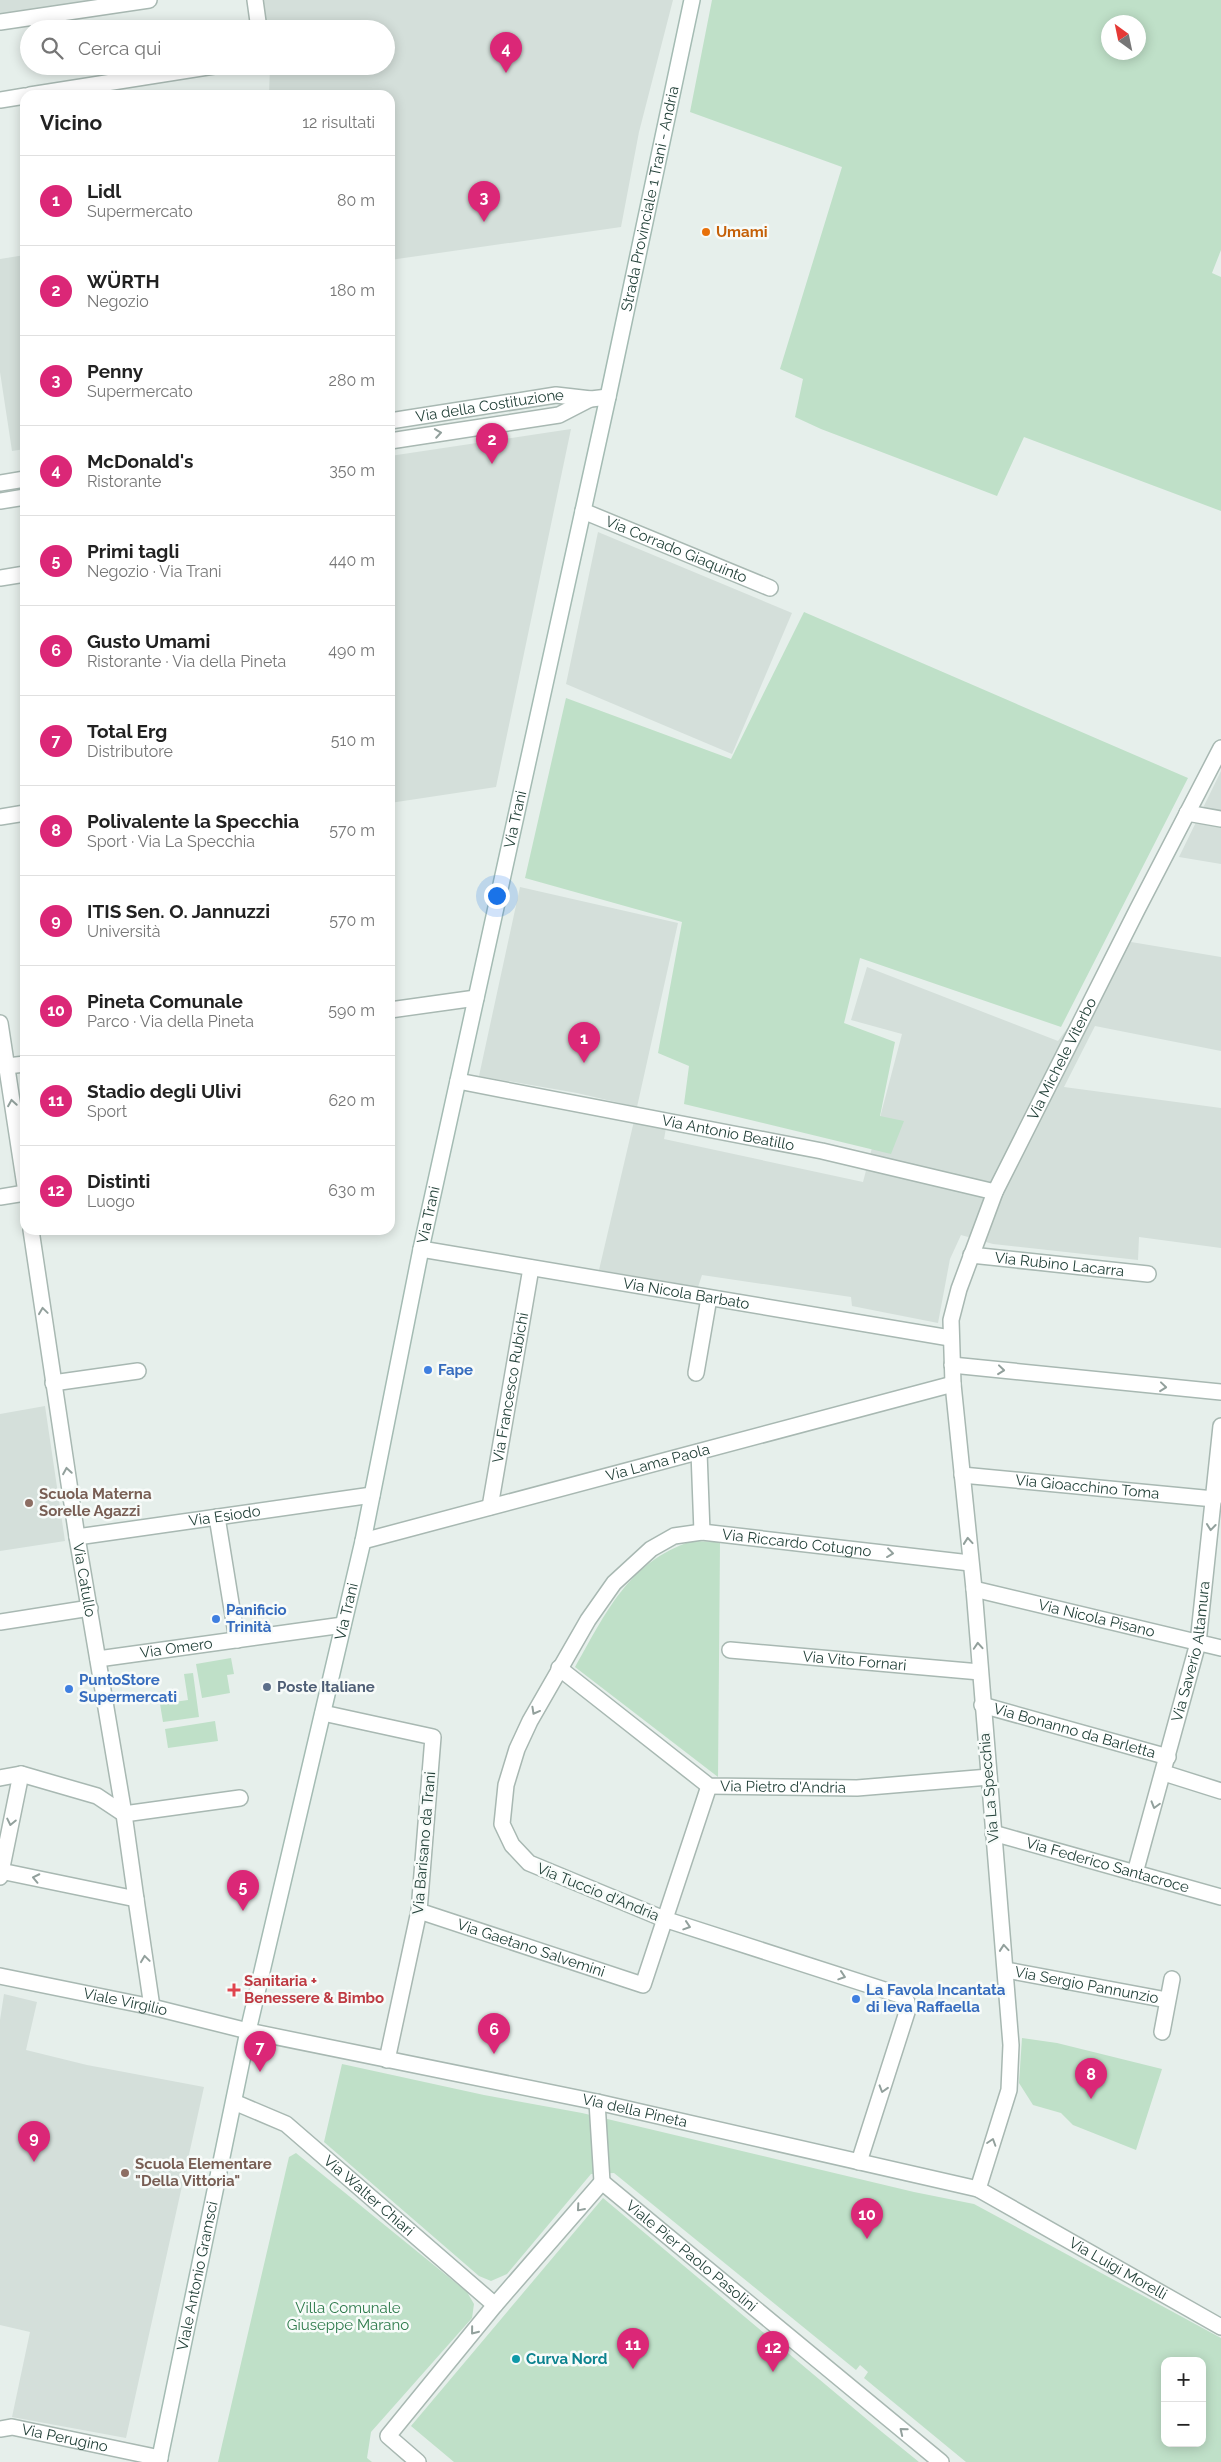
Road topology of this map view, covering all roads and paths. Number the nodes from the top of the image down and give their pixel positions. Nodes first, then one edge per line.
1 (149, 0) edge
2 (254, 0) edge
3 (692, 0) edge
4 (257, 20) edge
5 (0, 22) edge
6 (157, 75) edge
7 (62, 90) edge
8 (20, 97) edge
9 (0, 100) edge
10 (608, 397) junction
11 (591, 399) junction
12 (395, 420) edge
13 (395, 440) edge
14 (20, 480) edge
15 (0, 483) edge
16 (20, 498) edge
17 (0, 501) edge
18 (583, 512) junction
19 (20, 575) edge
20 (0, 578) edge
21 (770, 588) dead end
22 (1221, 748) edge
23 (1187, 813) junction
24 (20, 814) edge
25 (0, 817) edge
26 (1221, 819) edge
27 (476, 998) junction
28 (395, 1009) edge
29 (0, 1023) edge
30 (20, 1065) edge
31 (6, 1066) junction
32 (458, 1081) junction
33 (20, 1154) edge
34 (995, 1192) junction
35 (20, 1194) edge
36 (0, 1197) edge
37 (33, 1235) edge
38 (422, 1249) junction
39 (971, 1255) junction
40 (531, 1268) junction
41 (1148, 1274) dead end
42 (709, 1298) junction
43 (950, 1338) junction
44 (952, 1365) junction
45 (138, 1372) dead end
46 (696, 1373) dead end
47 (54, 1383) junction
48 (953, 1384) junction
49 (1221, 1392) edge
50 (1221, 1426) edge
51 (699, 1452) junction
52 (962, 1475) junction
53 (372, 1495) junction
54 (1214, 1499) junction
55 (490, 1507) junction
56 (217, 1517) junction
57 (702, 1532) junction
58 (77, 1537) junction
59 (362, 1541) junction
60 (970, 1563) junction
61 (974, 1589) junction
62 (90, 1608) junction
63 (0, 1622) edge
64 (343, 1625) junction
65 (237, 1640) junction
66 (1198, 1643) junction
67 (1221, 1648) edge
68 (730, 1650) dead end
69 (98, 1659) junction
70 (559, 1668) junction
71 (980, 1672) junction
72 (982, 1705) junction
73 (323, 1713) junction
74 (1168, 1757) junction
75 (1164, 1772) junction
76 (22, 1774) junction
77 (988, 1777) junction
78 (0, 1778) edge
79 (709, 1786) junction
80 (1221, 1791) edge
81 (240, 1798) dead end
82 (124, 1814) junction
83 (993, 1833) junction
84 (1135, 1873) junction
85 (1, 1874) edge
86 (1221, 1897) edge
87 (136, 1899) junction
88 (419, 1911) junction
89 (664, 1919) junction
90 (1006, 1970) junction
91 (0, 1976) edge
92 (1172, 1979) dead end
93 (1168, 2000) junction
94 (152, 2007) junction
95 (248, 2032) junction
96 (1162, 2032) dead end
97 (387, 2060) junction
98 (234, 2102) junction
99 (597, 2102) junction
100 (859, 2162) junction
101 (602, 2182) junction
102 (978, 2189) junction
103 (1016, 2210) joint
104 (495, 2304) junction
105 (1221, 2326) edge
106 (0, 2429) edge
107 (159, 2460) edge
108 (418, 2462) edge
109 (941, 2462) edge

1 - 5 street
2 - 4 street
3 - 10 street, Strada Provinciale 1 Trani - Andria
6 - 7 street
8 - 9 street
10 - 11 street, Via della Costituzione
10 - 18 street, Via Trani
11 - 12 street, Via della Costituzione
13 -> 11 street, Via della Costituzione
14 - 15 street
16 - 17 street
18 - 21 street, Via Corrado Giaquinto
18 - 27 street, Via Trani
19 - 20 street
22 - 23 street, Via Michele Viterbo
23 - 26 street
23 - 34 street, Via Michele Viterbo
24 - 25 street
27 - 28 street
27 - 32 street, Via Trani
29 - 31 street
30 - 31 street
33 -> 31 street
32 - 34 street, Via Antonio Beatillo
32 - 38 street, Via Trani
34 - 39 street, Via Michele Viterbo
35 - 36 street
47 -> 37 street, Via Catullo
38 - 40 street, Via Nicola Barbato
38 - 53 street, Via Trani
39 - 41 street, Via Rubino Lacarra
39 - 43 street, Via Michele Viterbo
40 - 42 street, Via Nicola Barbato
40 - 55 street, Via Francesco Rubichi
42 - 43 street, Via Nicola Barbato
42 - 46 street
43 - 44 street, Via Michele Viterbo
44 - 48 street, Via Michele Viterbo
44 -> 49 street
45 - 47 street
58 -> 47 street, Via Catullo
48 - 51 street, Via Lama Paola
48 - 52 street, Via La Specchia
50 - 54 street, Via Saverio Altamura
51 - 55 street, Via Lama Paola
51 - 57 street, Via Riccardo Cotugno
52 - 54 street, Via Gioacchino Toma
60 -> 52 street, Via La Specchia
53 - 56 street, Via Esiodo
53 - 59 street, Via Trani
54 -> 66 street, Via Saverio Altamura
55 - 59 street, Via Lama Paola
56 - 58 street, Via Esiodo
56 - 65 street
57 -> 60 street, Via Riccardo Cotugno
57 - 70 street, Via Tuccio d'Andria
58 - 62 street, Via Catullo
59 - 64 street, Via Trani
60 - 61 street, Via La Specchia
61 - 66 street, Via Nicola Pisano
71 -> 61 street, Via La Specchia
62 - 63 street
62 - 69 street, Via Catullo
64 - 65 street, Via Omero
64 - 73 street, Via Trani
65 - 69 street, Via Omero
66 - 67 street, Via Nicola Pisano
66 - 74 street, Via Saverio Altamura
68 - 71 street, Via Vito Fornari
69 - 82 street, Via Catullo
70 - 79 street, Via Pietro d'Andria
70 -> 89 street, Via Tuccio d'Andria
71 - 72 street, Via La Specchia
72 - 74 street, Via Bonanno da Barletta
72 - 77 street, Via La Specchia
73 - 88 street, Via Barisano da Trani
73 - 95 street, Via Trani
74 - 75 street, Via Saverio Altamura
75 - 80 street
75 -> 84 street, Via Saverio Altamura
76 - 78 street
76 - 82 street
76 -> 85 street
77 - 79 street, Via Pietro d'Andria
77 - 83 street, Via La Specchia
79 - 89 street
81 - 82 street
82 - 87 street, Via Catullo
83 - 84 street, Via Federico Santacroce
90 -> 83 street, Via La Specchia
84 - 86 street, Via Federico Santacroce
87 -> 85 street
94 -> 87 street, Via Catullo
88 - 89 street, Via Gaetano Salvemini
88 - 97 street, Via Barisano da Trani
89 -> 100 street, Via Tuccio d'Andria
90 - 93 street, Via Sergio Pannunzio
102 -> 90 street, Via La Specchia
91 - 94 street, Viale Virgilio
92 - 93 street, Via Sergio Pannunzio
93 - 96 street, Via Sergio Pannunzio
94 - 95 street, Viale Virgilio
95 - 97 street, Via della Pineta
95 - 98 street, Viale Antonio Gramsci
97 - 99 street, Via della Pineta
98 - 104 street, Via Walter Chiari
98 - 107 street, Viale Antonio Gramsci
99 - 100 street, Via della Pineta
99 - 101 street
100 - 102 street, Via della Pineta
101 -> 104 street
109 -> 101 street, Viale Pier Paolo Pasolini
102 - 103 street, Via della Pineta
103 - 105 street, Via Luigi Morelli
104 -> 108 street
106 - 107 street, Via Perugino

